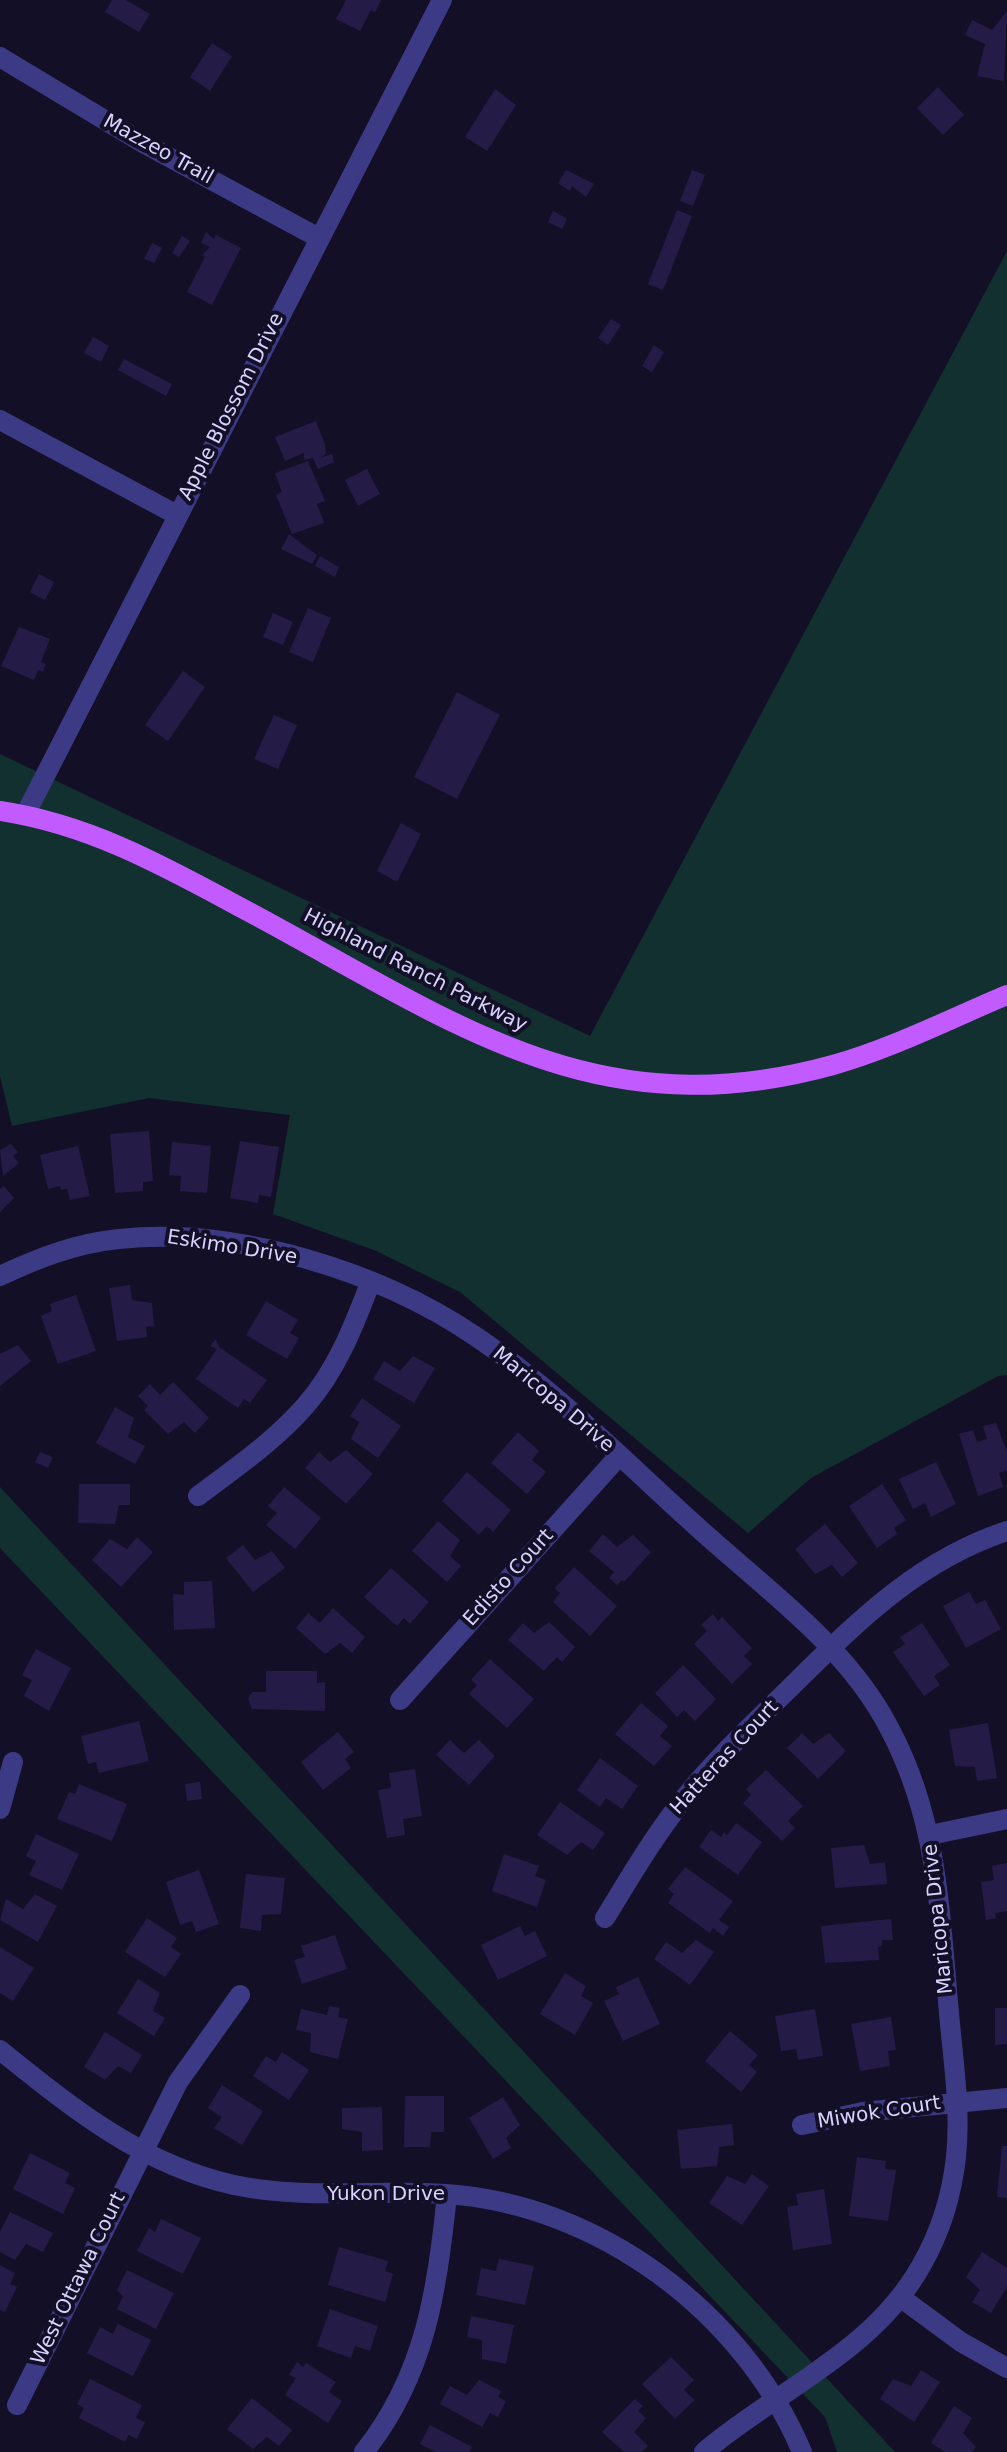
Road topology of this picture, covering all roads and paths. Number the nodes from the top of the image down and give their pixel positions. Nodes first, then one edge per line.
1 (442, 0) edge
2 (0, 57) edge
3 (319, 238) junction
4 (0, 420) edge
5 (177, 515) junction
6 (0, 811) edge
7 (25, 815) junction
8 (1007, 995) edge
9 (0, 1276) edge
10 (371, 1281) junction
11 (619, 1456) junction
12 (198, 1496) dead end
13 (1007, 1531) edge
14 (830, 1648) junction
15 (400, 1700) dead end
16 (13, 1762) dead end
17 (0, 1809) edge
18 (1007, 1819) edge
19 (930, 1835) junction
20 (605, 1918) dead end
21 (240, 1995) dead end
22 (0, 2050) edge
23 (1007, 2098) edge
24 (956, 2101) junction
25 (802, 2125) dead end
26 (142, 2152) junction
27 (447, 2194) junction
28 (900, 2297) junction
29 (1007, 2368) edge
30 (774, 2399) junction
31 (17, 2405) dead end
32 (364, 2452) edge
33 (704, 2452) edge
34 (802, 2452) edge

1 - 3 street, Apple Blossom Drive
2 - 3 street, Mazzeo Trail
3 - 5 street, Apple Blossom Drive
4 - 5 street
5 - 7 street, Apple Blossom Drive
6 - 7 main road, Highland Ranch Parkway
7 - 8 main road, Highland Ranch Parkway
9 - 10 street, Eskimo Drive
10 - 11 street, Maricopa Drive
10 - 12 street
11 - 14 street, Maricopa Drive
11 - 15 street, Edisto Court
13 - 14 street, Hatteras Court
14 - 19 street, Maricopa Drive
14 - 20 street, Hatteras Court
16 - 17 street
18 - 19 street
19 - 24 street, Maricopa Drive
21 - 26 street, West Ottawa Court
22 - 26 street, Yukon Drive
23 - 24 street, Miwok Court
24 - 25 street, Miwok Court
24 - 28 street, Maricopa Drive
26 - 27 street, Yukon Drive
26 - 31 street, West Ottawa Court
27 - 30 street, Yukon Drive
27 - 32 street
28 - 29 street
28 - 30 street, Maricopa Drive
30 - 33 street, Maricopa Drive
30 - 34 street, Yukon Drive

